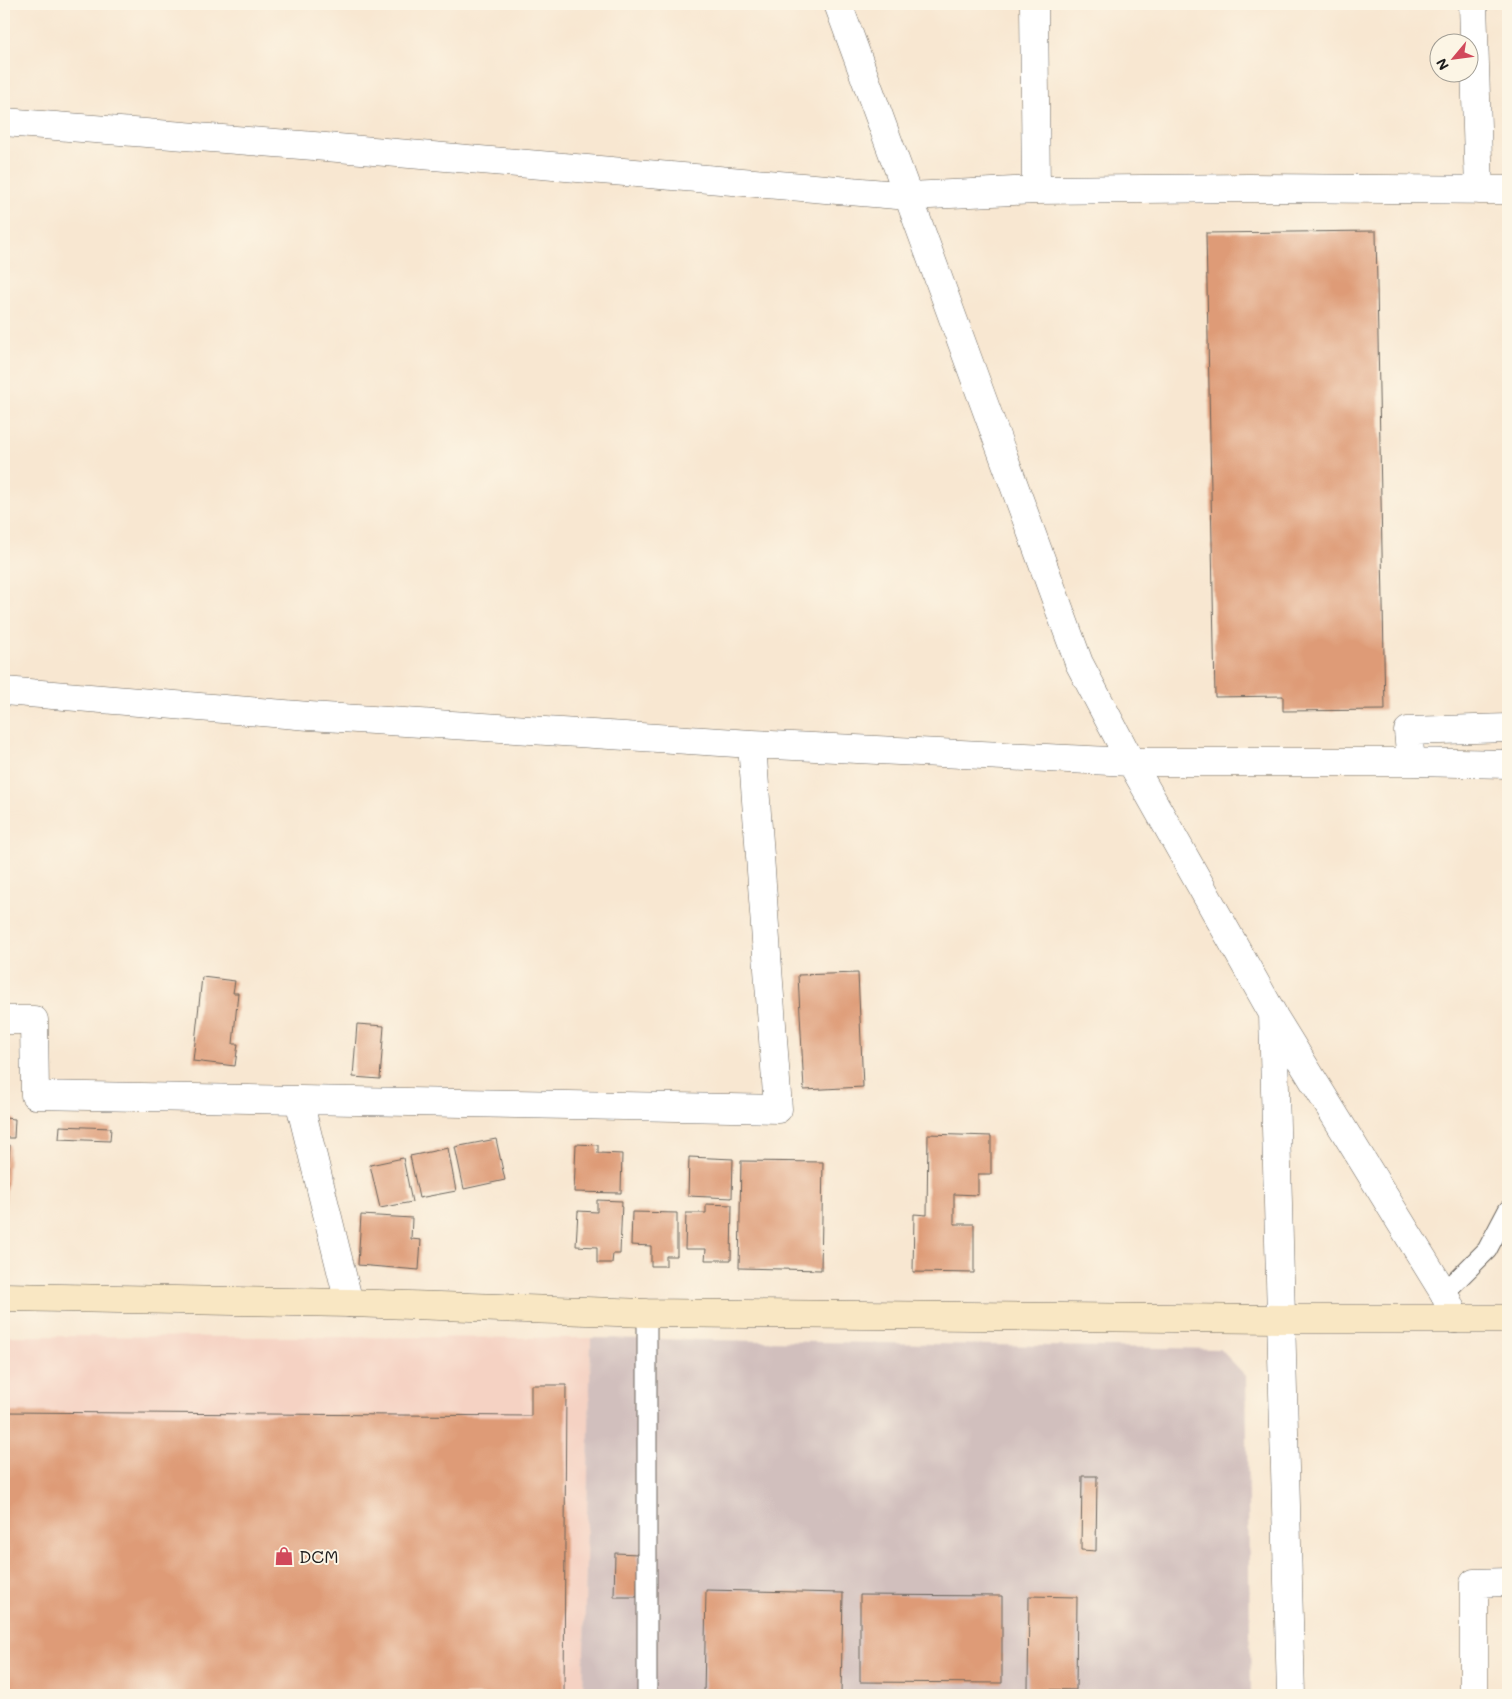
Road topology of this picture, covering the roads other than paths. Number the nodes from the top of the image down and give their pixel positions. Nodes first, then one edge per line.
1 (838, 4) edge
2 (1034, 4) edge
3 (1473, 4) edge
4 (4, 122) edge
5 (1036, 190) junction
6 (1479, 190) junction
7 (1508, 190) edge
8 (909, 196) junction
9 (4, 691) edge
10 (1508, 728) edge
11 (752, 744) junction
12 (1131, 762) junction
13 (1410, 762) junction
14 (1508, 764) edge
15 (1273, 1014) junction
16 (4, 1020) edge
17 (300, 1100) junction
18 (1508, 1210) edge
19 (1444, 1293) junction
20 (4, 1297) edge
21 (349, 1303) junction
22 (647, 1313) junction
23 (1282, 1319) junction
24 (1455, 1319) junction
25 (1508, 1319) edge
26 (1508, 1582) edge
27 (647, 1695) edge
28 (1290, 1695) edge
29 (1474, 1695) edge

1 - 8 street
2 - 5 street
3 - 6 street
4 - 8 street
5 - 6 street
5 - 8 street
6 - 7 street
8 - 12 street
9 - 11 street
10 - 13 street
11 - 12 street
11 - 17 street
12 - 13 street
12 - 15 street
13 - 14 street
15 - 19 street
15 - 23 street
16 - 17 street
17 - 21 street
18 - 19 lane
19 - 24 street
20 - 21 street
21 - 22 street
22 - 23 street
22 - 27 lane
23 - 24 street
23 - 28 street
24 - 25 street
26 - 29 street

